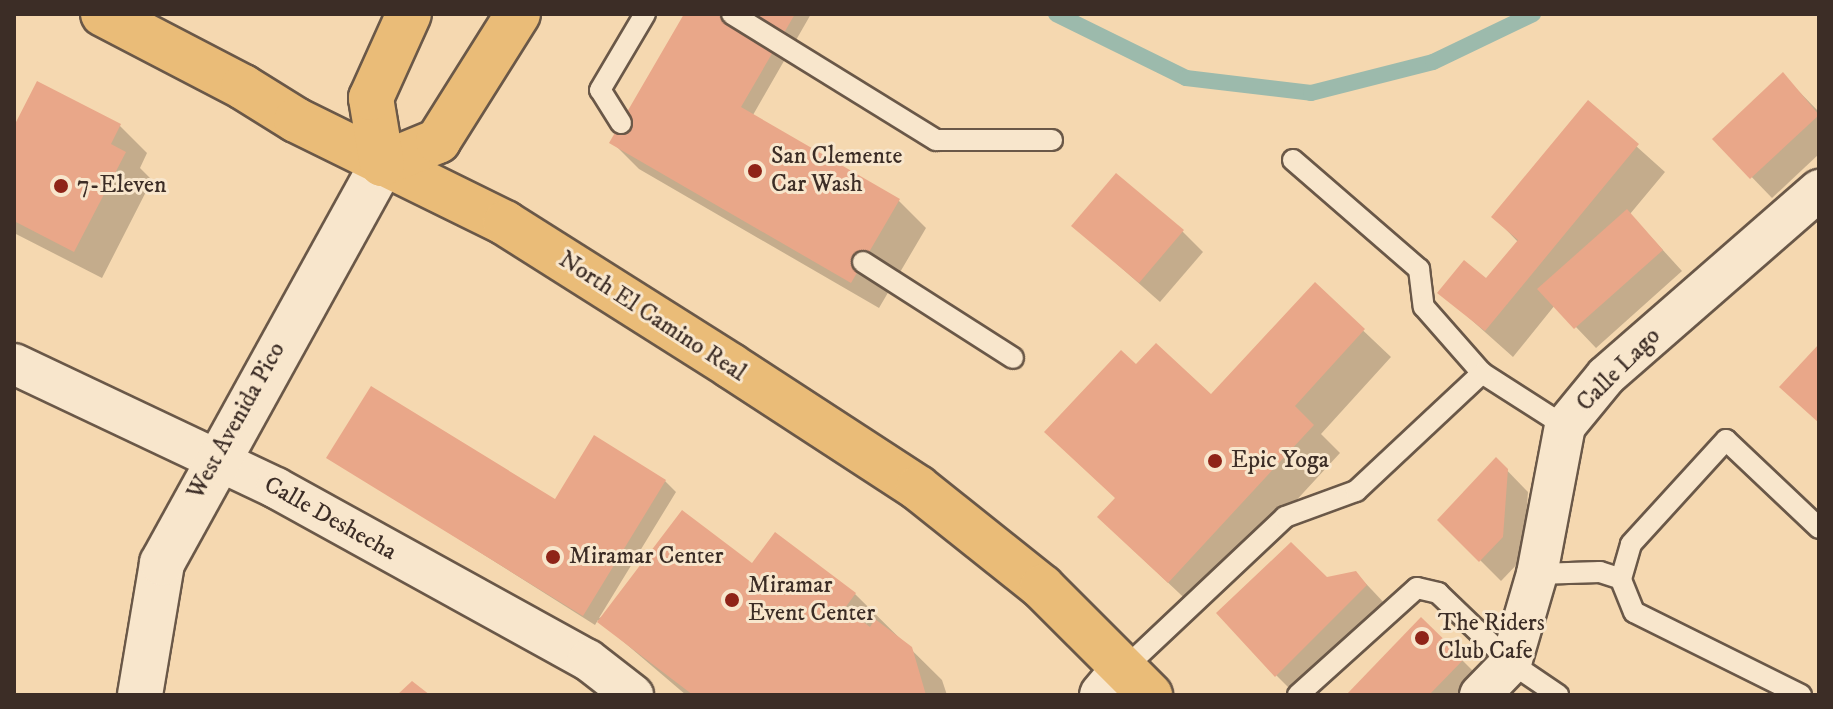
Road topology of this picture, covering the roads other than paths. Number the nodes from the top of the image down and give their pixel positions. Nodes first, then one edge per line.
1 (103, 14) edge
2 (409, 14) edge
3 (518, 14) edge
4 (645, 14) edge
5 (732, 14) edge
6 (621, 123) dead end
7 (1052, 140) dead end
8 (1293, 160) dead end
9 (382, 164) junction
10 (1819, 190) edge
11 (863, 262) dead end
12 (1013, 358) dead end
13 (14, 364) edge
14 (1482, 373) junction
15 (1565, 426) junction
16 (215, 460) junction
17 (1819, 528) edge
18 (1537, 574) junction
19 (1621, 579) junction
20 (1511, 663) junction
21 (1126, 686) edge
22 (140, 695) edge
23 (633, 695) edge
24 (1298, 695) edge
25 (1480, 695) edge
26 (1558, 695) edge
27 (1801, 695) edge

1 - 9 main road, North El Camino Real
2 - 9 main road
3 - 9 main road
4 - 6 lane
5 - 7 lane
8 - 14 lane
9 - 16 street, West Avenida Pico
9 - 21 main road, North El Camino Real
10 - 15 street, Calle Lago
11 - 12 lane
13 - 16 street, Calle Deshecha
14 - 15 lane
14 - 21 lane
15 - 18 street, Calle Lago
16 - 22 street, West Avenida Pico
16 - 23 street, Calle Deshecha
17 - 19 lane
18 - 19 lane
18 - 20 street, Calle Lago
19 - 27 lane
20 - 24 lane
20 - 25 street, Calle Lago
20 - 26 lane

